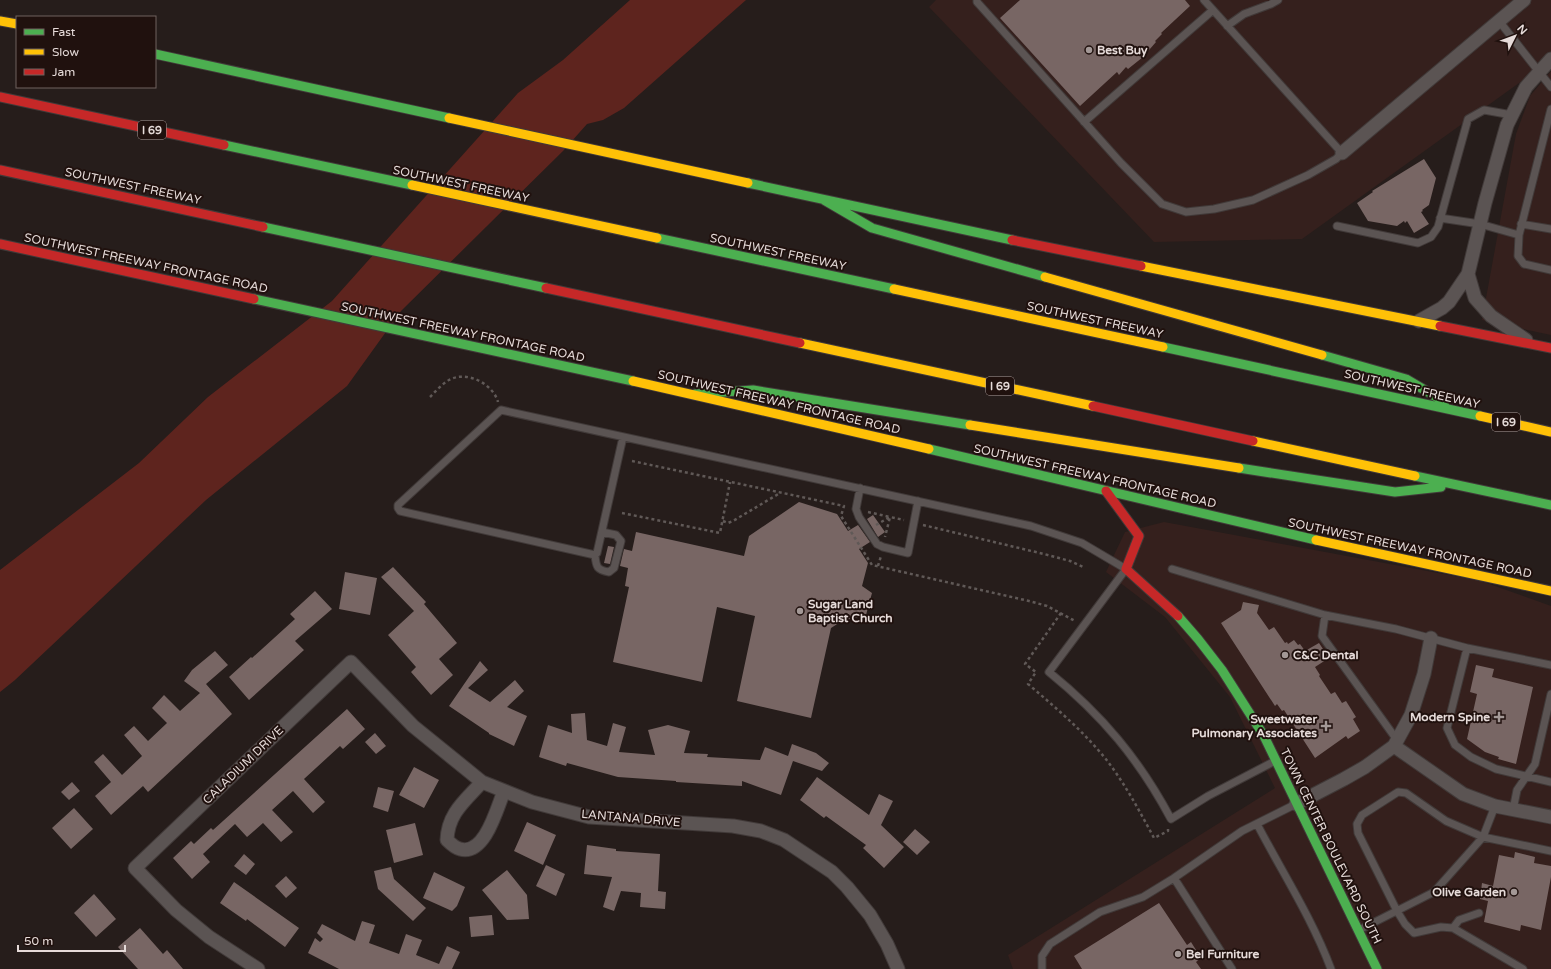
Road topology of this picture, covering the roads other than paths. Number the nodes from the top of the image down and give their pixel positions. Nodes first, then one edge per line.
1 (977, 0) edge
2 (1204, 0) edge
3 (1524, 0) edge
4 (1275, 1) edge
5 (1212, 10) junction
6 (0, 21) edge
7 (1499, 21) junction
8 (16, 24) edge
9 (1227, 26) junction
10 (156, 54) edge
11 (1551, 59) edge
12 (1539, 72) junction
13 (1551, 87) edge
14 (0, 97) edge
15 (1551, 109) edge
16 (1512, 115) junction
17 (1084, 122) junction
18 (1342, 153) junction
19 (0, 170) edge
20 (824, 200) junction
21 (1440, 218) junction
22 (1480, 224) junction
23 (1522, 224) junction
24 (1336, 226) dead end
25 (1551, 229) edge
26 (1519, 235) junction
27 (0, 244) edge
28 (1551, 270) edge
29 (1468, 274) junction
30 (1419, 321) junction
31 (1532, 344) junction
32 (1551, 348) edge
33 (695, 394) junction
34 (1461, 412) junction
35 (1551, 432) edge
36 (623, 437) junction
37 (1461, 485) junction
38 (860, 488) junction
39 (1106, 491) junction
40 (918, 501) junction
41 (1551, 505) edge
42 (602, 532) junction
43 (595, 555) junction
44 (1126, 569) junction
45 (1172, 569) dead end
46 (1551, 591) edge
47 (1324, 615) junction
48 (1431, 638) junction
49 (1467, 648) junction
50 (351, 662) joint
51 (1551, 665) edge
52 (1551, 694) edge
53 (1395, 743) junction
54 (1275, 760) junction
55 (1527, 776) junction
56 (482, 782) junction
57 (1551, 782) edge
58 (504, 791) junction
59 (1296, 804) junction
60 (1495, 806) junction
61 (1513, 810) junction
62 (1551, 817) edge
63 (1257, 824) junction
64 (1483, 837) junction
65 (1551, 851) edge
66 (1174, 878) junction
67 (1397, 911) junction
68 (1479, 913) dead end
69 (1453, 928) junction
70 (1359, 930) junction
71 (258, 969) edge
72 (898, 969) edge
73 (1042, 969) edge
74 (1232, 969) edge
75 (1331, 969) edge
76 (1377, 969) edge
77 (1523, 969) edge

1 - 17 lane
2 - 5 lane
3 - 7 street
4 - 9 lane
5 - 9 lane
5 - 17 lane
6 - 8 main road
7 - 12 lane
7 - 18 street
9 - 18 lane
10 - 20 main road
11 - 12 street
12 - 13 lane
12 - 16 street
14 - 34 main road, SOUTHWEST FREEWAY / I 69
15 - 23 lane
16 - 21 lane
16 - 22 street
17 - 18 lane
19 - 37 main road, SOUTHWEST FREEWAY / I 69
20 - 30 main road
20 - 34 main road
21 - 22 lane
21 - 24 lane
22 - 26 lane
22 - 29 street
23 - 25 lane
23 - 26 lane
26 - 28 lane
27 - 33 main road, SOUTHWEST FREEWAY FRONTAGE ROAD
29 - 30 street
29 - 31 street
30 - 31 main road
31 - 32 main road
33 - 37 main road
33 - 39 main road, SOUTHWEST FREEWAY FRONTAGE ROAD
34 - 35 main road, SOUTHWEST FREEWAY / I 69
36 - 38 lane
36 - 42 lane
36 - 43 lane
37 - 41 main road, SOUTHWEST FREEWAY / I 69
38 - 40 lane
38 - 40 lane
39 - 44 main road
39 - 46 main road, SOUTHWEST FREEWAY FRONTAGE ROAD
40 - 44 lane
42 - 43 lane
42 - 43 lane
44 - 54 main road, TOWN CENTER BOULEVARD SOUTH
44 - 54 lane
45 - 47 lane
47 - 48 lane
47 - 53 lane
48 - 49 lane
48 - 53 street
49 - 51 lane
49 - 55 lane
50 - 56 street, LANTANA DRIVE
50 - 71 street, CALADIUM DRIVE
52 - 55 lane
53 - 59 street
53 - 60 street
54 - 59 main road, TOWN CENTER BOULEVARD SOUTH
55 - 57 lane
55 - 61 lane
56 - 58 street, LANTANA DRIVE
56 - 58 street
58 - 72 street, LANTANA DRIVE
59 - 63 lane
59 - 70 main road, TOWN CENTER BOULEVARD SOUTH
60 - 61 street
60 - 64 lane
61 - 62 street
63 - 66 lane
63 - 75 lane
64 - 65 lane
64 - 67 lane
64 - 67 lane
66 - 73 lane
66 - 74 lane
67 - 69 lane
67 - 70 lane
68 - 69 lane
69 - 77 lane
70 - 76 main road, TOWN CENTER BOULEVARD SOUTH

